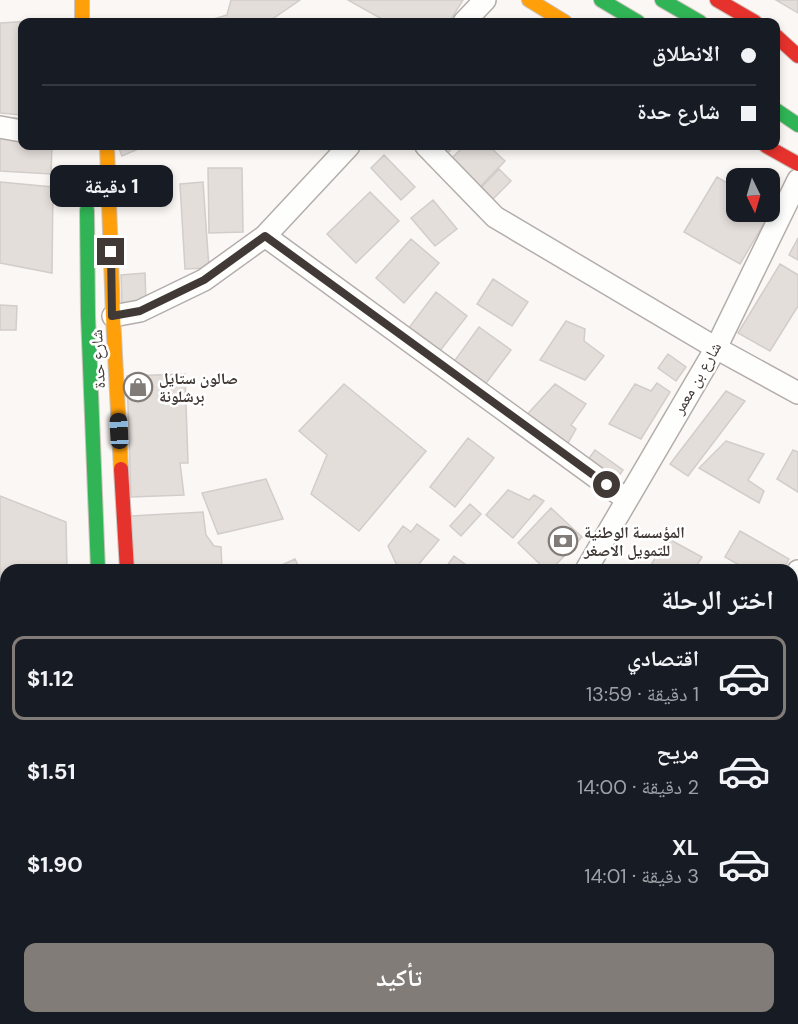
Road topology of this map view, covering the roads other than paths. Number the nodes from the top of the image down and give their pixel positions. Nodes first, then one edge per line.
1 (82, 0) edge
2 (485, 0) edge
3 (530, 0) edge
4 (601, 0) edge
5 (662, 0) edge
6 (717, 0) edge
7 (82, 18) edge
8 (468, 18) edge
9 (559, 18) edge
10 (631, 18) edge
11 (693, 18) edge
12 (748, 18) edge
13 (780, 37) edge
14 (780, 39) edge
15 (798, 47) edge
16 (798, 56) edge
17 (780, 113) edge
18 (798, 124) edge
19 (0, 127) edge
20 (18, 130) edge
21 (107, 150) edge
22 (345, 150) edge
23 (430, 150) edge
24 (773, 150) edge
25 (798, 164) edge
26 (798, 180) edge
27 (87, 191) dead end
28 (265, 236) junction
29 (112, 316) junction
30 (716, 348) junction
31 (798, 393) edge
32 (626, 499) junction
33 (98, 564) edge
34 (127, 564) edge
35 (589, 564) edge

1 - 7 main road
2 - 8 street
3 - 9 main road
4 - 10 main road
5 - 11 main road
6 - 12 main road
13 - 15 main road
14 - 16 main road
17 - 18 main road
19 - 20 street
21 - 29 main road, شارع حدة
22 - 28 street
23 - 30 street
24 - 25 main road
26 - 30 street, شارع بن معمر
27 - 33 main road, شارع حدة
28 - 29 street
28 - 32 street
29 - 34 main road, شارع حدة
30 - 31 street
30 - 32 street, شارع بن معمر
32 - 35 street, شارع بن معمر

